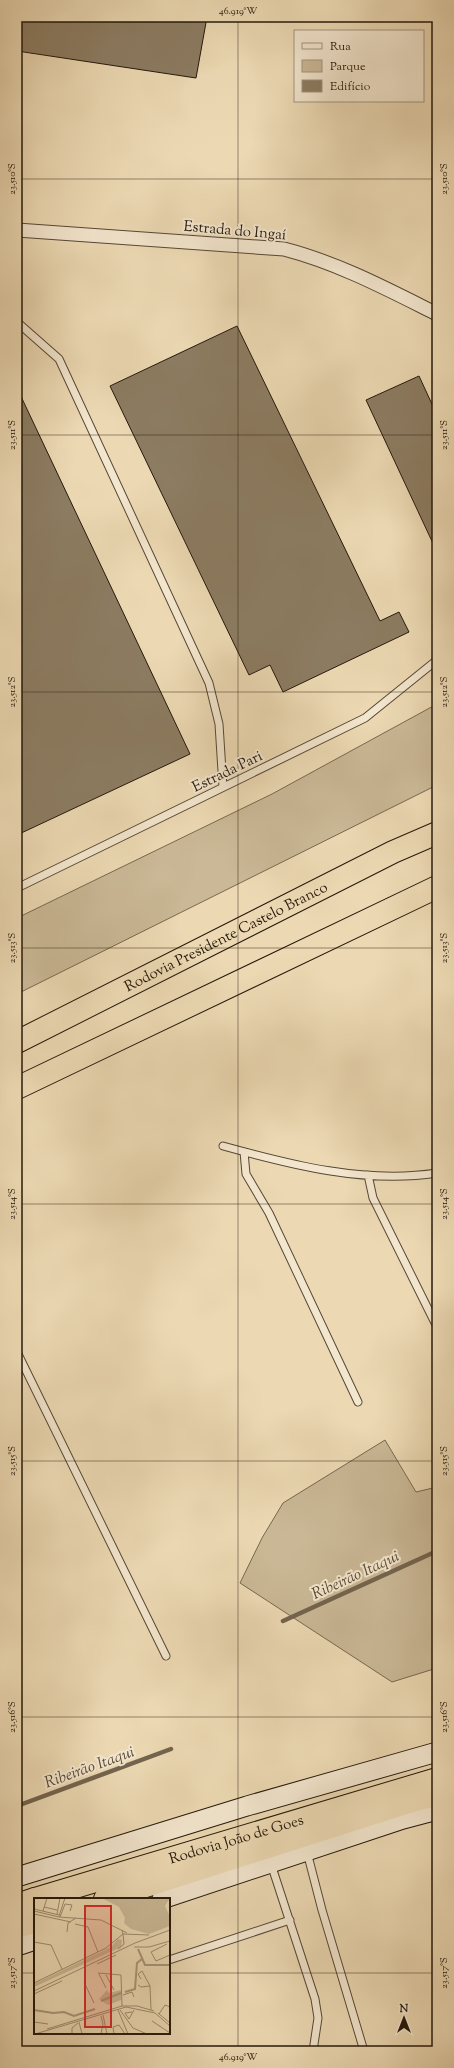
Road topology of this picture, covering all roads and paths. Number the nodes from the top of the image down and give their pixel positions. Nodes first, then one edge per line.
1 (17, 230) edge
2 (437, 314) edge
3 (17, 322) edge
4 (437, 660) edge
5 (223, 788) junction
6 (437, 823) edge
7 (437, 833) edge
8 (393, 852) junction
9 (437, 887) edge
10 (17, 888) edge
11 (17, 1042) edge
12 (17, 1088) edge
13 (223, 1146) dead end
14 (244, 1152) junction
15 (437, 1173) edge
16 (368, 1175) junction
17 (437, 1327) edge
18 (17, 1352) edge
19 (358, 1402) dead end
20 (166, 1656) dead end
21 (437, 1752) edge
22 (437, 1779) edge
23 (437, 1795) edge
24 (437, 1810) edge
25 (307, 1852) junction
26 (272, 1864) junction
27 (17, 1877) edge
28 (38, 1898) edge
29 (107, 1898) edge
30 (165, 1898) edge
31 (34, 1899) edge
32 (17, 1905) edge
33 (290, 1920) junction
34 (34, 1921) edge
35 (17, 1927) edge
36 (34, 1940) edge
37 (17, 1946) edge
38 (170, 1960) edge
39 (313, 2051) edge
40 (364, 2051) edge

1 - 2 street, Estrada do Ingaí
3 - 5 lane
4 - 5 lane, Estrada Pari
5 - 10 lane, Estrada Pari
6 - 8 highway
7 - 8 highway, Rodovia Presidente Castelo Branco
8 - 11 highway, Rodovia Presidente Castelo Branco
9 - 12 highway
13 - 14 lane
14 - 16 lane
14 - 19 lane
15 - 16 lane
16 - 17 lane
18 - 20 lane
21 - 27 street
22 - 28 highway, Rodovia João de Goes
23 - 29 highway, Rodovia João de Goes
24 - 25 street
25 - 26 street
25 - 40 lane
26 - 30 street
26 - 33 lane
31 - 32 highway, Rodovia João de Goes
33 - 38 lane
33 - 39 lane
34 - 35 highway
36 - 37 street

